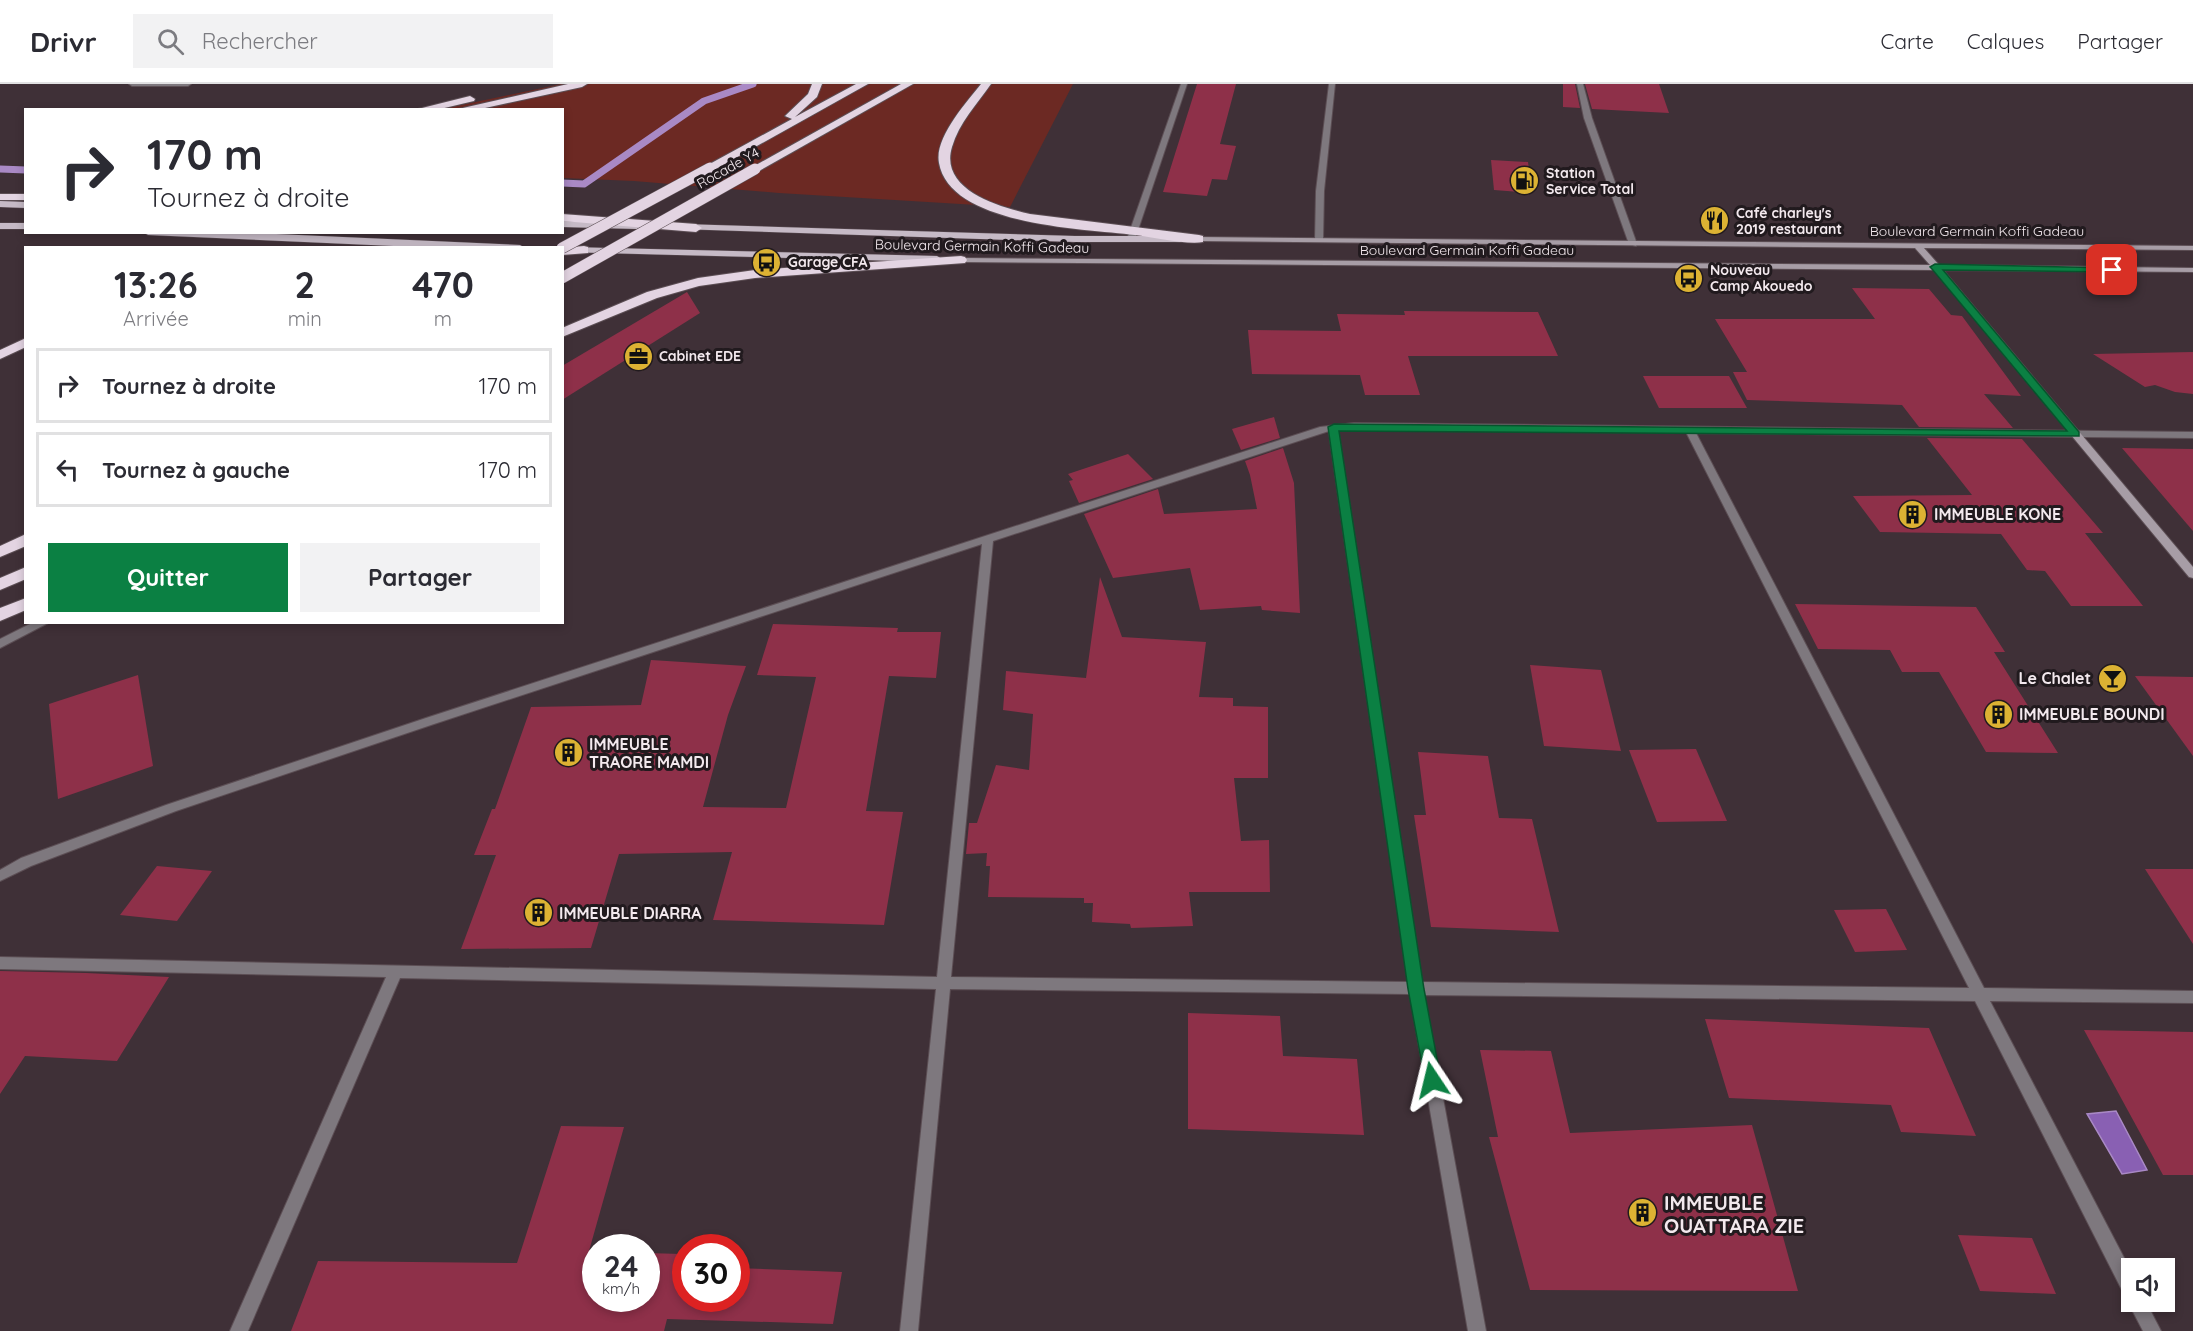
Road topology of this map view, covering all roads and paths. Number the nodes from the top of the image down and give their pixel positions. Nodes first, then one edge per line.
1 (132, 84) edge
2 (188, 84) edge
3 (542, 84) edge
4 (582, 84) edge
5 (817, 84) edge
6 (863, 84) edge
7 (908, 84) edge
8 (986, 84) edge
9 (1184, 84) edge
10 (1332, 84) edge
11 (1580, 84) edge
12 (428, 108) edge
13 (468, 108) edge
14 (753, 144) junction
15 (24, 197) edge
16 (0, 198) edge
17 (0, 204) edge
18 (24, 205) edge
19 (564, 217) edge
20 (564, 224) edge
21 (0, 226) edge
22 (24, 226) edge
23 (696, 228) junction
24 (194, 234) edge
25 (1132, 235) junction
26 (1199, 239) joint
27 (1319, 240) junction
28 (1633, 244) junction
29 (1917, 245) junction
30 (474, 246) edge
31 (564, 248) edge
32 (2193, 248) edge
33 (564, 249) edge
34 (584, 250) joint
35 (961, 260) junction
36 (1935, 267) junction
37 (2193, 270) edge
38 (564, 277) edge
39 (564, 332) edge
40 (24, 343) edge
41 (0, 356) edge
42 (1334, 427) junction
43 (1690, 431) junction
44 (2075, 434) junction
45 (2193, 435) edge
46 (988, 538) junction
47 (24, 539) edge
48 (24, 539) edge
49 (0, 547) edge
50 (0, 552) edge
51 (24, 573) edge
52 (2193, 574) edge
53 (0, 585) edge
54 (24, 604) edge
55 (0, 615) edge
56 (41, 624) edge
57 (0, 644) edge
58 (0, 876) edge
59 (0, 963) edge
60 (395, 972) junction
61 (944, 983) junction
62 (1416, 989) junction
63 (1980, 994) junction
64 (2193, 997) edge
65 (2121, 1270) edge
66 (2142, 1312) edge
67 (239, 1331) edge
68 (909, 1331) edge
69 (1477, 1331) edge
70 (2152, 1331) edge

1 - 2 street
3 - 12 highway
4 - 13 highway
5 - 14 highway
6 - 14 highway, Rocade Y4
7 - 38 highway, Rocade Y4, bridge
8 - 25 highway
9 - 25 street
10 - 27 street
11 - 28 street
14 - 31 highway, Rocade Y4, bridge
15 - 16 highway
17 - 18 main road
19 - 23 highway
20 - 23 main road
21 - 22 main road
23 - 25 main road, Boulevard Germain Koffi Gadeau
24 - 30 main road
25 - 26 highway
26 - 27 main road, Boulevard Germain Koffi Gadeau
27 - 28 main road, Boulevard Germain Koffi Gadeau
28 - 29 main road, Boulevard Germain Koffi Gadeau
29 - 32 main road, Boulevard Germain Koffi Gadeau
29 - 36 main road
33 - 34 highway
34 - 35 main road, Boulevard Germain Koffi Gadeau
35 - 36 main road, Boulevard Germain Koffi Gadeau
35 - 39 highway
36 - 37 main road, Boulevard Germain Koffi Gadeau
36 - 44 main road
40 - 41 highway
42 - 43 street
42 - 46 street
42 - 62 street
43 - 44 street
43 - 63 street
44 - 45 street
44 - 52 main road
46 - 58 street
46 - 61 street
47 - 49 highway
48 - 50 highway
51 - 53 highway
54 - 55 highway
56 - 57 street
59 - 60 street
60 - 61 street
60 - 67 street
61 - 62 street
61 - 68 street
62 - 63 street
62 - 69 street
63 - 64 street
63 - 65 street
66 - 70 street

